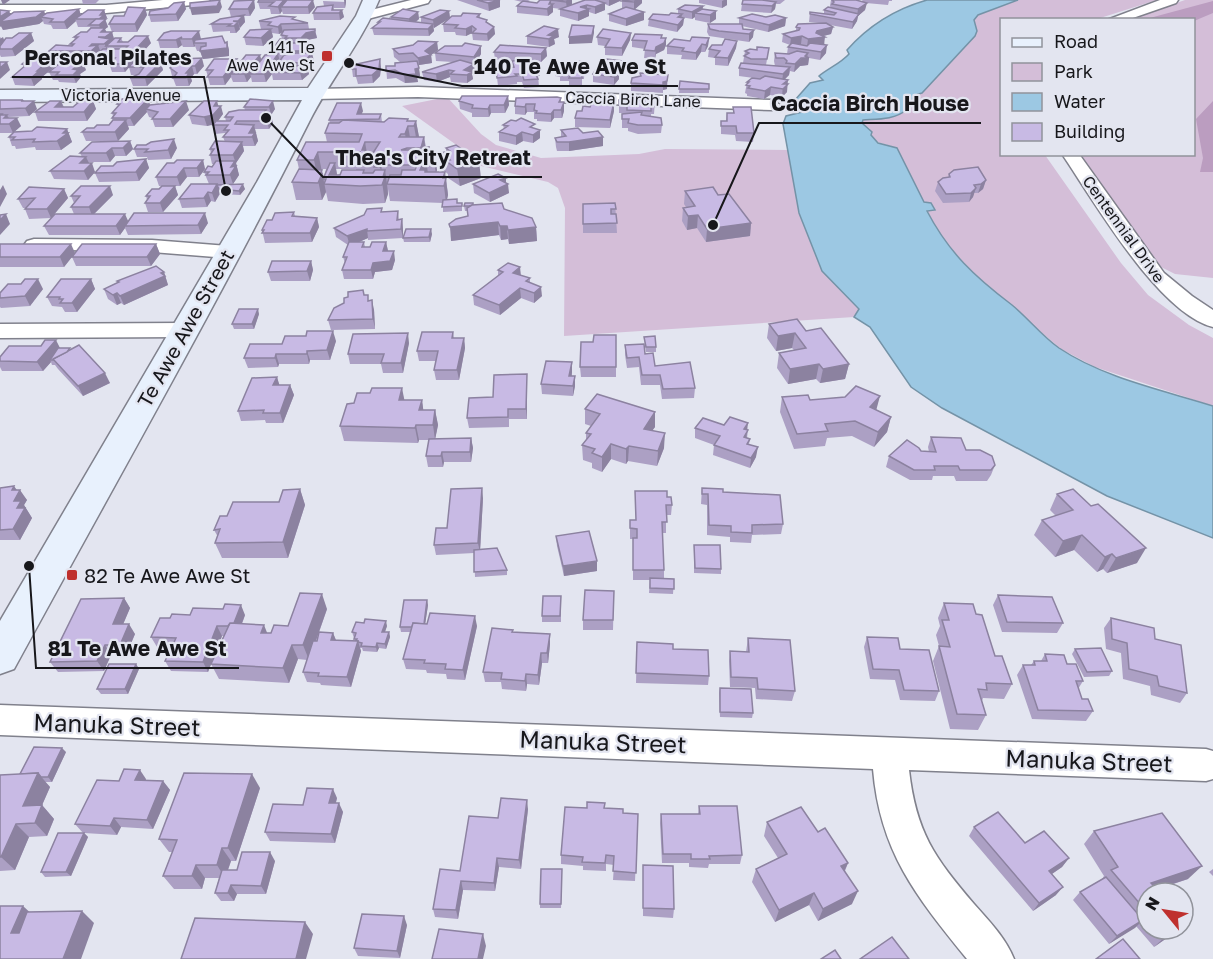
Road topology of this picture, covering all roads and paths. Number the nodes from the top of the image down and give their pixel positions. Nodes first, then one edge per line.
1 (204, 0) edge
2 (424, 0) edge
3 (1172, 0) edge
4 (368, 8) edge
5 (0, 9) edge
6 (1119, 18) edge
7 (314, 94) junction
8 (0, 96) edge
9 (772, 105) dead end
10 (1071, 156) edge
11 (9, 244) edge
12 (228, 252) junction
13 (1213, 320) edge
14 (183, 330) junction
15 (0, 331) edge
16 (0, 657) edge
17 (0, 720) edge
18 (889, 752) junction
19 (1206, 765) dead end
20 (993, 959) edge

1 - 5 street
2 - 4 street
3 - 6 street
4 - 7 main road, Te Awe Awe Street
7 - 8 main road, Victoria Avenue
7 - 9 street, Caccia Birch Lane
7 - 12 main road, Te Awe Awe Street
10 - 13 street, Centennial Drive
11 - 12 street
12 - 14 main road, Te Awe Awe Street
14 - 15 street
14 - 16 main road, Te Awe Awe Street
17 - 18 street, Manuka Street
18 - 19 street, Manuka Street
18 - 20 street

